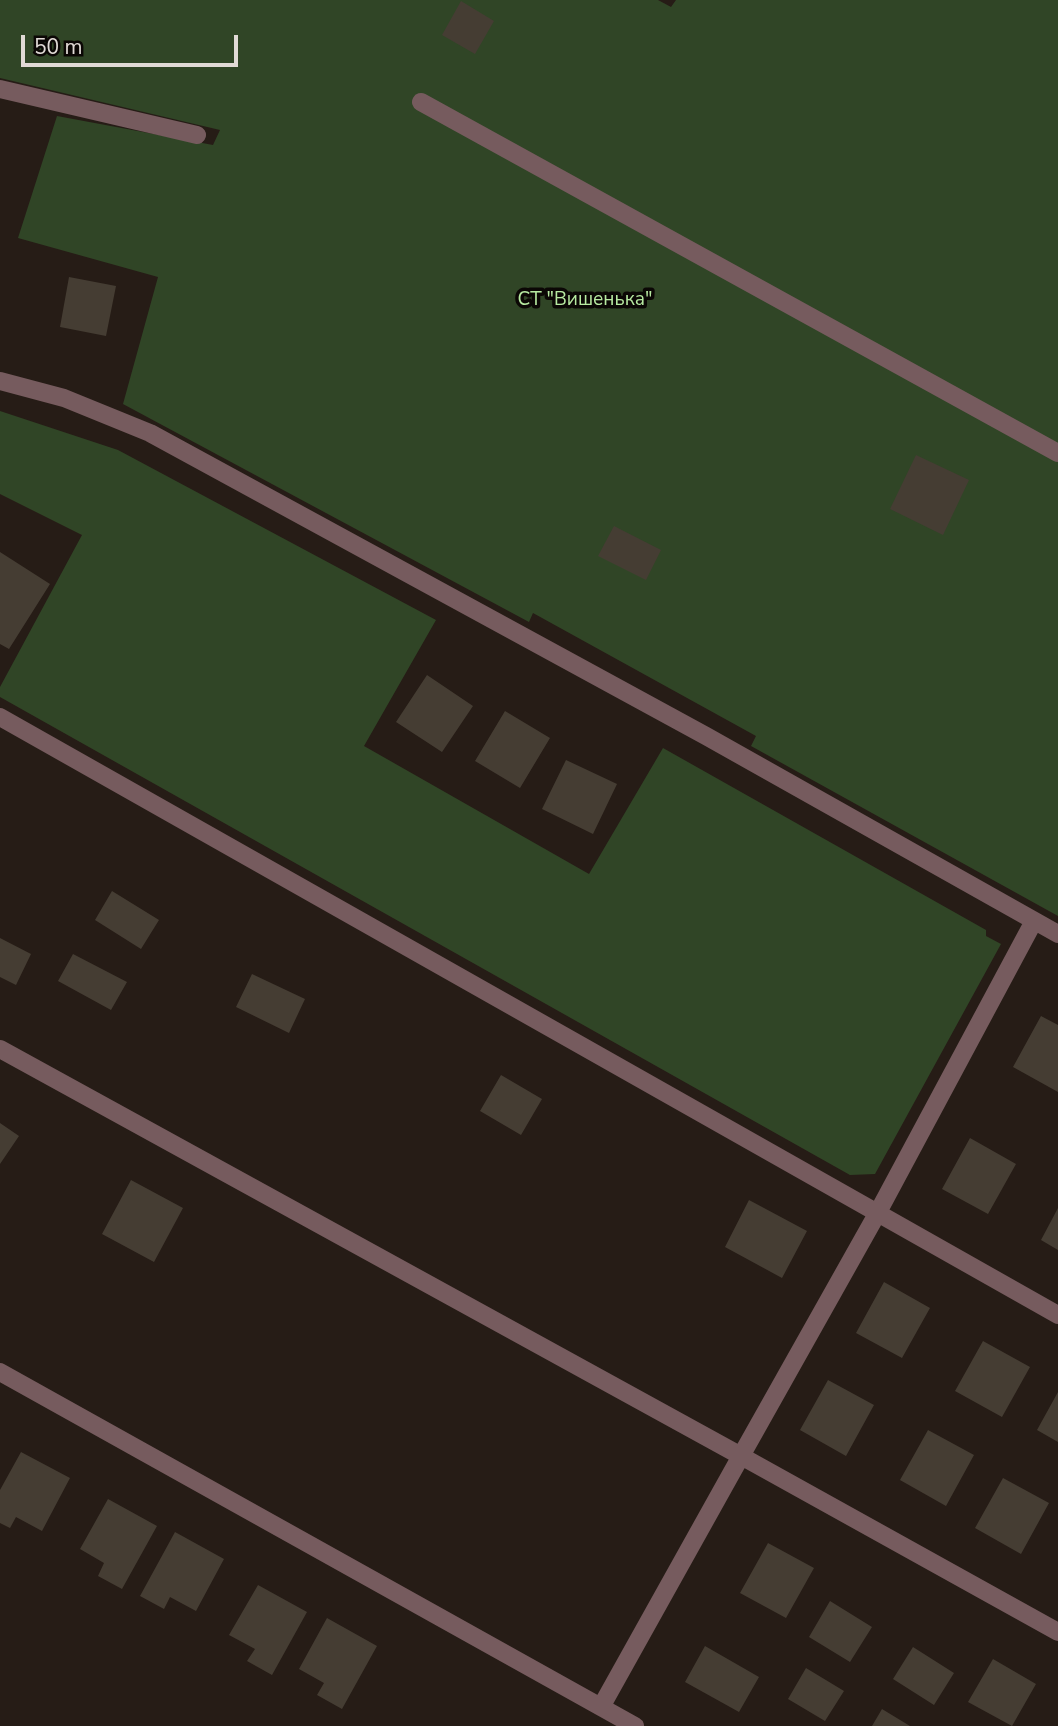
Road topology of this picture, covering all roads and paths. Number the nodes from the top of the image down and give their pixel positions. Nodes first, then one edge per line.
1 (0, 89) edge
2 (421, 102) dead end
3 (197, 135) dead end
4 (0, 382) edge
5 (1058, 453) edge
6 (0, 717) edge
7 (1034, 921) junction
8 (1058, 934) edge
9 (0, 1049) edge
10 (877, 1214) junction
11 (1058, 1315) edge
12 (0, 1372) edge
13 (741, 1456) junction
14 (1058, 1632) edge
15 (601, 1707) junction
16 (635, 1726) edge

1 - 3 street
2 - 5 street
4 - 7 street
6 - 10 street
7 - 8 street
7 - 10 street
9 - 13 street
10 - 11 street
10 - 13 street
12 - 15 street
13 - 14 street
13 - 15 street
15 - 16 street

